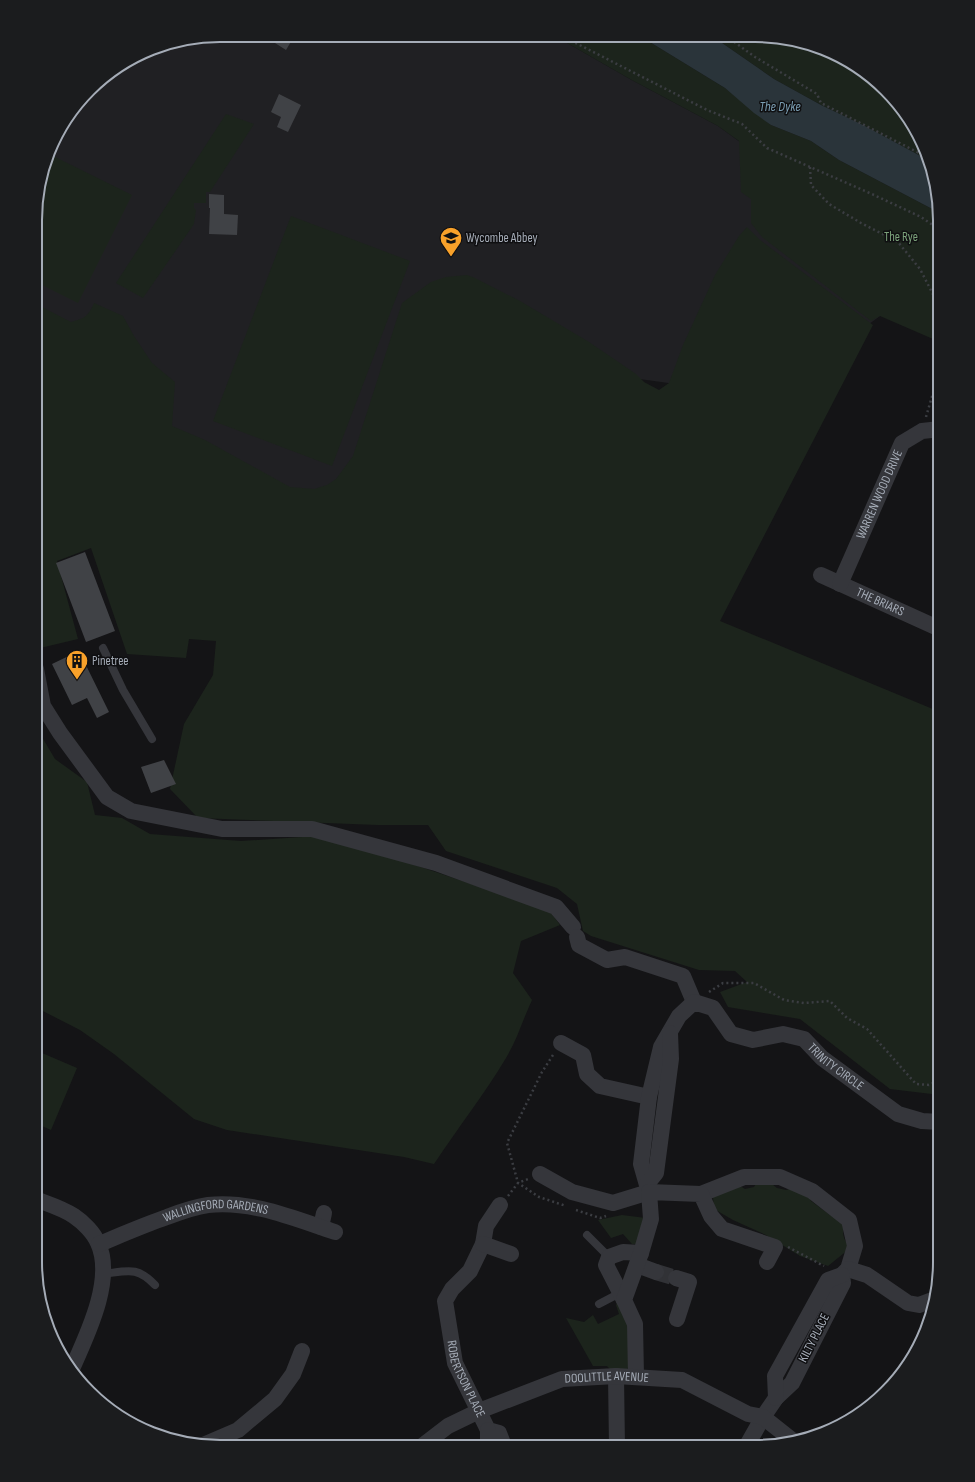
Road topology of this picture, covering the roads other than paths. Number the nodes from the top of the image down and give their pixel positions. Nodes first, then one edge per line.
1 (933, 430) edge
2 (821, 575) dead end
3 (840, 584) junction
4 (933, 626) edge
5 (103, 648) dead end
6 (42, 701) edge
7 (152, 739) dead end
8 (694, 1002) junction
9 (670, 1032) junction
10 (561, 1042) road end
11 (650, 1097) junction
12 (933, 1122) edge
13 (540, 1174) dead end
14 (648, 1188) junction
15 (701, 1194) junction
16 (42, 1201) edge
17 (500, 1205) dead end
18 (327, 1224) dead end
19 (587, 1235) dead end
20 (99, 1244) junction
21 (483, 1244) junction
22 (511, 1254) dead end
23 (609, 1257) junction
24 (639, 1259) junction
25 (767, 1262) dead end
26 (656, 1272) tunnel mouth
27 (845, 1272) junction
28 (103, 1274) junction
29 (676, 1278) tunnel mouth
30 (155, 1285) dead end
31 (622, 1297) junction
32 (929, 1301) edge
33 (599, 1304) dead end
34 (677, 1319) dead end
35 (302, 1351) dead end
36 (74, 1364) edge
37 (616, 1376) junction
38 (636, 1376) junction
39 (479, 1411) junction
40 (763, 1417) junction
41 (488, 1430) junction
42 (788, 1437) edge
43 (216, 1440) edge
44 (430, 1440) edge
45 (488, 1440) edge
46 (502, 1440) edge
47 (617, 1440) edge
48 (750, 1440) edge

1 - 3 street, WARREN WOOD DRIVE
2 - 3 street, THE BRIARS
3 - 4 street, THE BRIARS
5 - 7 lane
6 - 8 street
8 - 9 street
8 - 12 street, TRINITY CIRCLE
9 - 11 street
9 - 14 street
10 - 11 street
11 - 14 street
13 - 14 street
14 - 15 street
14 - 24 street
15 - 25 street
15 - 27 street, KILTY PLACE
16 - 20 street
17 - 21 street
18 - 20 street, WALLINGFORD GARDENS
19 - 23 lane
20 - 28 street
21 - 22 street
21 - 39 street, ROBERTSON PLACE
23 - 24 street
23 - 31 street
24 - 26 street
24 - 31 street
27 - 32 street
27 - 40 street, KILTY PLACE
28 - 30 lane
28 - 36 street
29 - 34 street
31 - 33 lane
31 - 38 street
35 - 43 street
37 - 38 street, DOOLITTLE AVENUE
37 - 39 street, DOOLITTLE AVENUE
37 - 47 street
38 - 40 street, DOOLITTLE AVENUE
39 - 41 street, ROBERTSON PLACE
39 - 44 street, DOOLITTLE AVENUE
40 - 42 street, DOOLITTLE AVENUE
40 - 48 street, KILTY PLACE
41 - 45 street
41 - 46 street, ROBERTSON PLACE

